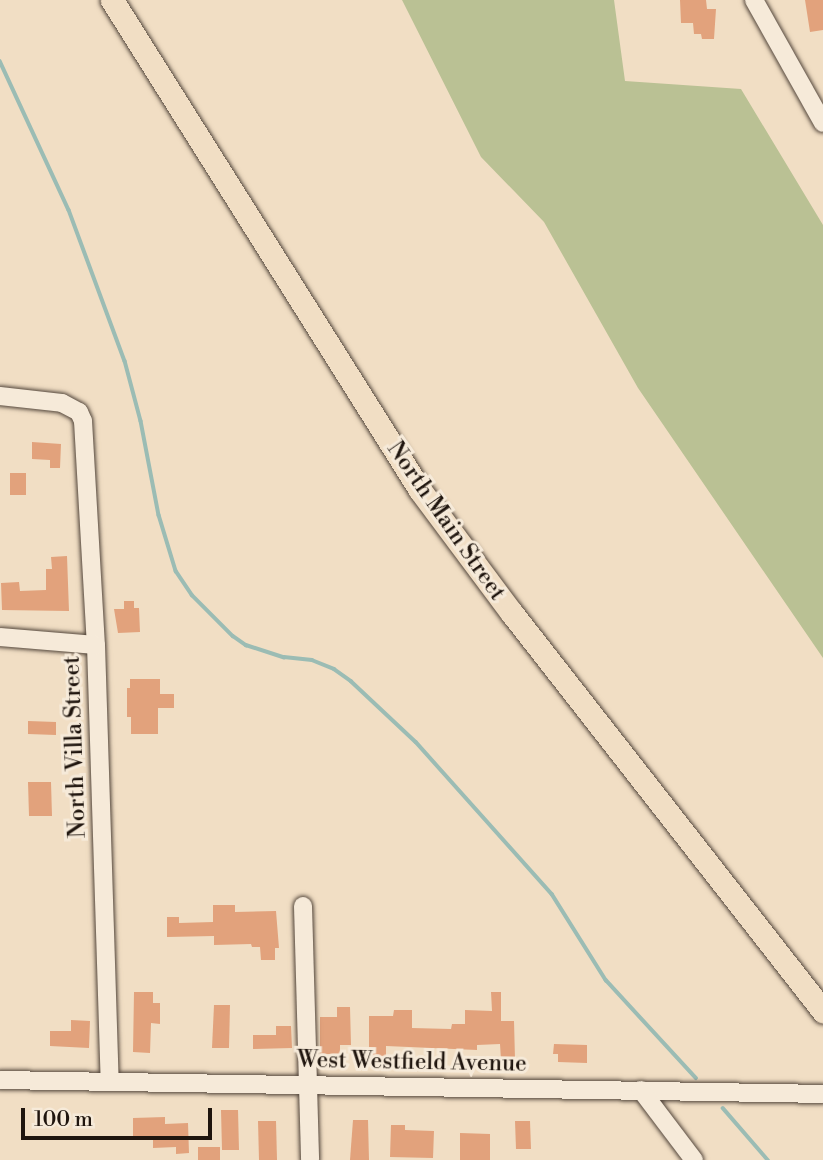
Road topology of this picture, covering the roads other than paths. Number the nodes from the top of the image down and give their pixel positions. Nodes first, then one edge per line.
1 (112, 0) edge
2 (754, 0) edge
3 (823, 123) edge
4 (0, 396) edge
5 (0, 637) edge
6 (96, 645) junction
7 (303, 906) dead end
8 (823, 1011) edge
9 (0, 1080) edge
10 (110, 1081) junction
11 (308, 1085) junction
12 (641, 1090) junction
13 (823, 1094) edge
14 (310, 1160) edge
15 (694, 1160) edge

1 - 8 main road, North Main Street
2 - 3 street
4 - 6 street, North Villa Street
5 - 6 street
6 - 10 street, North Villa Street
7 - 11 street
9 - 10 street, West Westfield Avenue
10 - 11 street, West Westfield Avenue
11 - 12 street, West Westfield Avenue
11 - 14 street
12 - 13 street, West Westfield Avenue
12 - 15 street

